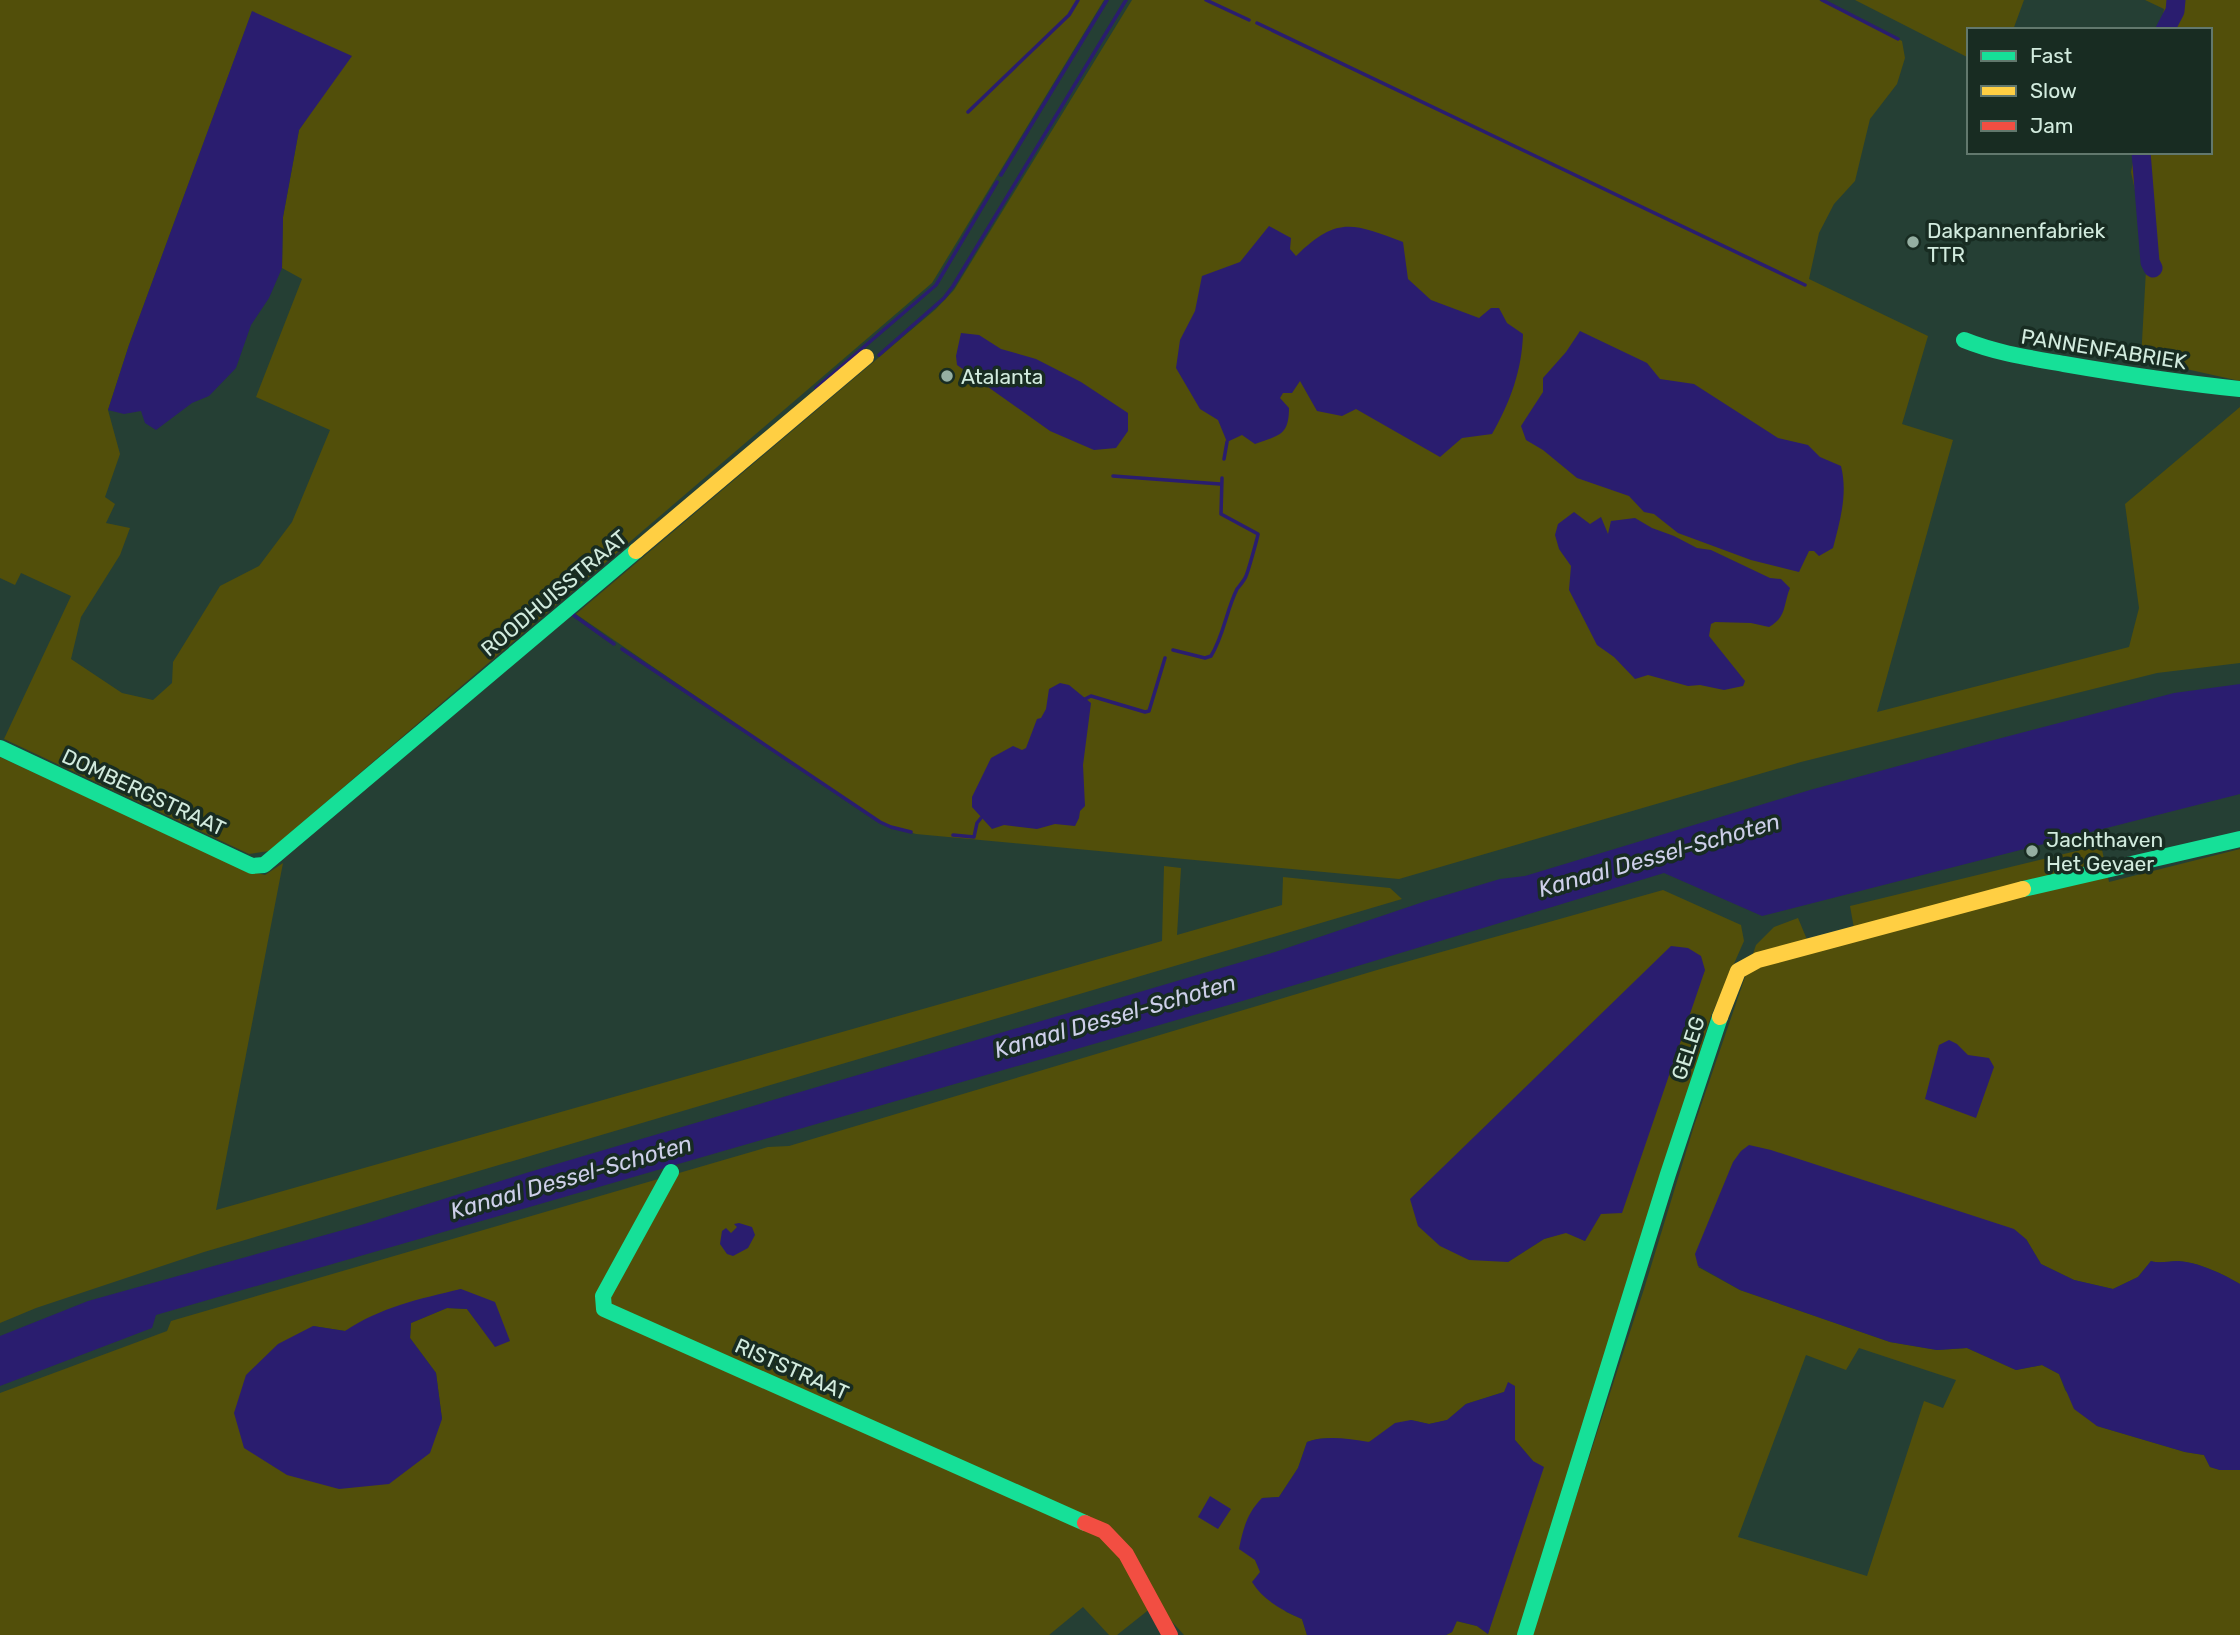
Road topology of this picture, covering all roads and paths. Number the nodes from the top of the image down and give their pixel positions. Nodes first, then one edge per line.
1 (1964, 340) dead end
2 (866, 357) dead end
3 (2240, 389) edge
4 (0, 748) edge
5 (2240, 839) edge
6 (271, 862) joint
7 (671, 1172) dead end
8 (1170, 1635) edge
9 (1525, 1635) edge

1 - 3 street, PANNENFABRIEK
2 - 6 street, ROODHUISSTRAAT
4 - 6 street, DOMBERGSTRAAT
5 - 9 street, GELEG
7 - 8 street, RISTSTRAAT

